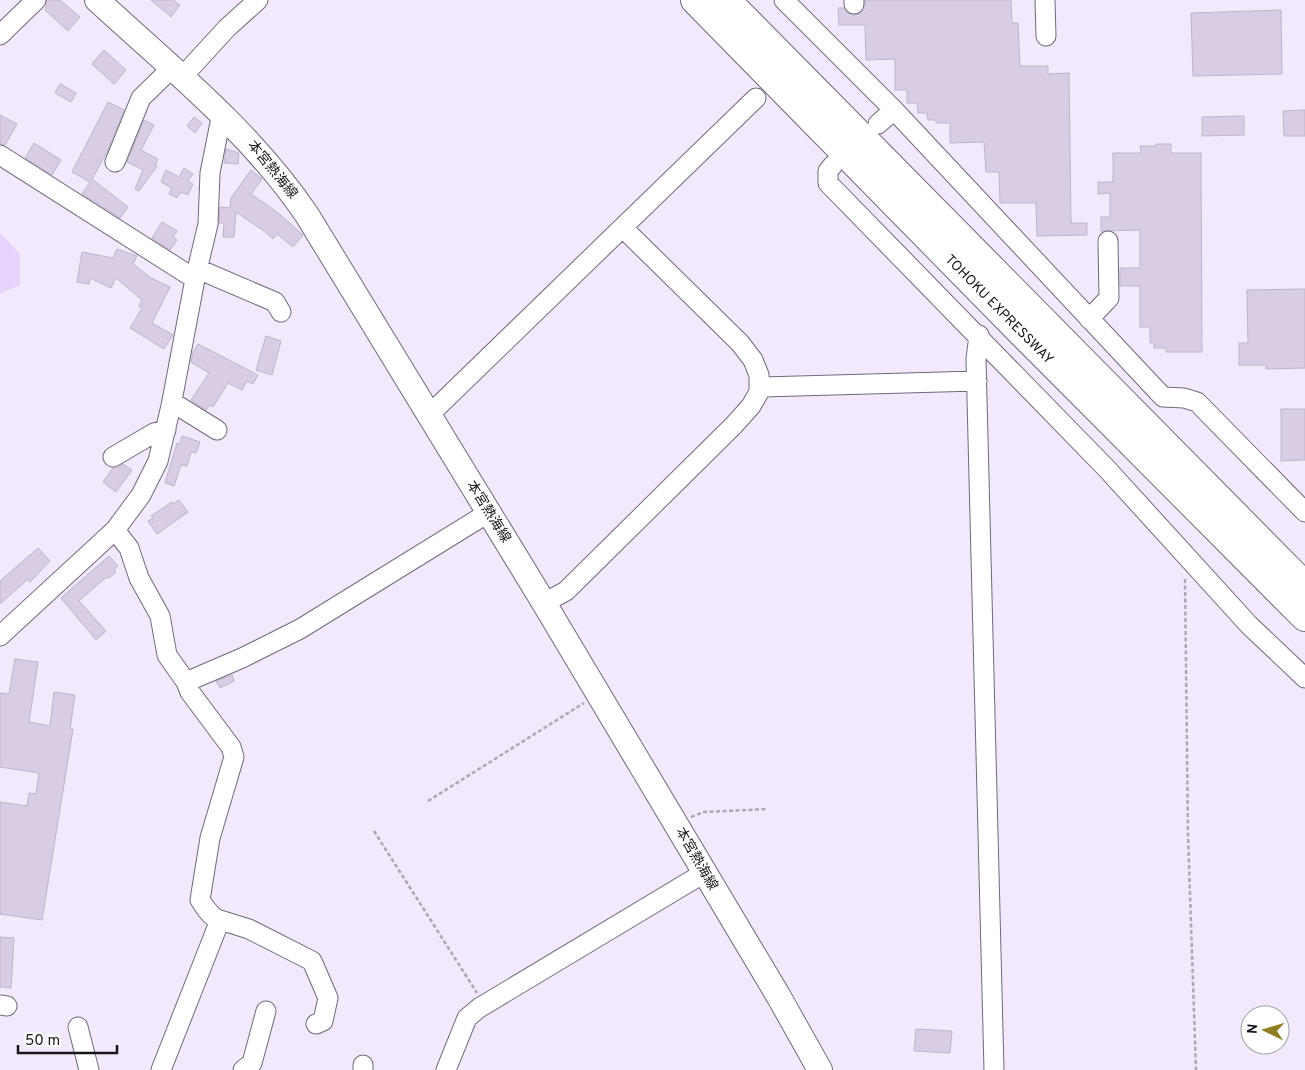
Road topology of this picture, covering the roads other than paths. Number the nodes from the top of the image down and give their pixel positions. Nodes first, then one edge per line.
1 (36, 0) edge
2 (98, 0) edge
3 (258, 0) edge
4 (694, 0) edge
5 (726, 0) edge
6 (784, 0) edge
7 (1045, 0) edge
8 (0, 35) edge
9 (1046, 36) dead end
10 (178, 72) junction
11 (756, 98) dead end
12 (894, 110) junction
13 (222, 113) junction
14 (878, 124) dead end
15 (0, 155) edge
16 (115, 162) dead end
17 (833, 165) dead end
18 (623, 228) junction
19 (1108, 241) dead end
20 (196, 274) junction
21 (281, 312) dead end
22 (1089, 319) junction
23 (979, 335) junction
24 (977, 381) junction
25 (760, 387) junction
26 (172, 402) junction
27 (429, 415) junction
28 (166, 430) junction
29 (217, 430) dead end
30 (113, 457) dead end
31 (1305, 512) edge
32 (488, 513) junction
33 (115, 530) junction
34 (1305, 586) edge
35 (544, 604) junction
36 (1305, 617) edge
37 (0, 636) edge
38 (1305, 678) edge
39 (186, 682) junction
40 (704, 873) junction
41 (220, 920) junction
42 (266, 1011) dead end
43 (316, 1024) dead end
44 (78, 1027) dead end
45 (89, 1070) edge
46 (161, 1070) edge
47 (243, 1070) edge
48 (446, 1070) edge
49 (820, 1070) edge
50 (994, 1070) edge

1 - 8 street
2 - 10 main road, 本宮熱海線
3 - 10 street
4 - 36 highway, TOHOKU EXPRESSWAY
5 - 34 highway, TOHOKU EXPRESSWAY
6 - 12 street
7 - 9 street
10 - 13 main road, 本宮熱海線
10 - 16 street
11 - 18 street
12 - 14 street
12 - 22 street
13 - 20 street
13 - 27 main road, 本宮熱海線
15 - 20 street
17 - 23 street
18 - 25 street
18 - 27 street
19 - 22 street
20 - 21 street
20 - 26 street
22 - 31 street
23 - 24 street
23 - 38 street
24 - 25 street
24 - 50 street
25 - 35 street
26 - 28 street
26 - 29 street
27 - 32 main road, 本宮熱海線
28 - 30 street
28 - 33 street
32 - 35 main road, 本宮熱海線
32 - 39 street
33 - 37 street
33 - 39 street
35 - 40 main road, 本宮熱海線
39 - 41 street
40 - 48 street
40 - 49 main road, 本宮熱海線
41 - 43 street
41 - 46 street
42 - 47 street
44 - 45 street

